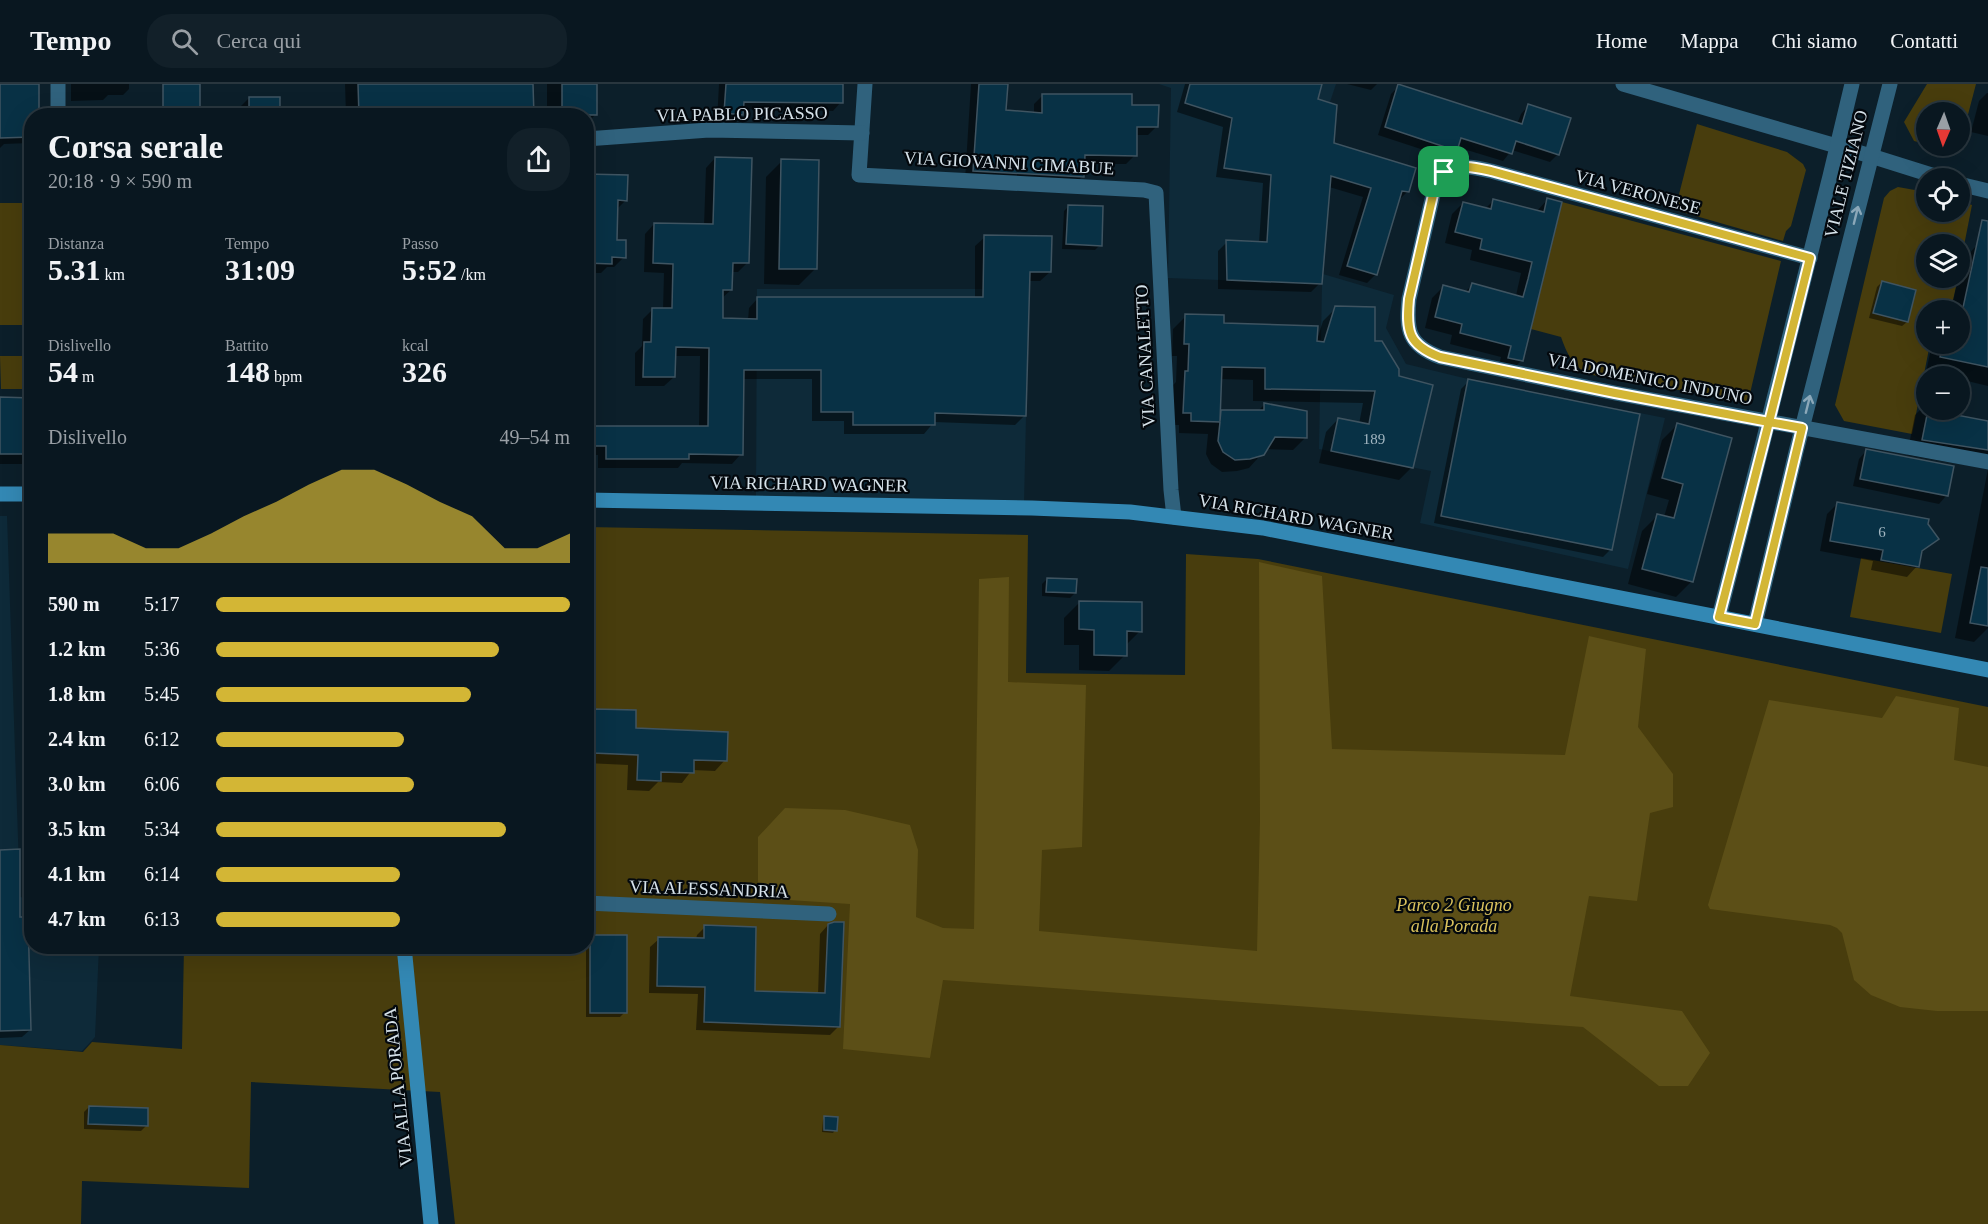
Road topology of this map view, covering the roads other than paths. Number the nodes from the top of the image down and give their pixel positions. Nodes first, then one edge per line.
1 (58, 84) edge
2 (865, 84) edge
3 (1623, 84) edge
4 (1852, 84) edge
5 (1890, 84) edge
6 (58, 108) edge
7 (862, 133) junction
8 (594, 138) edge
9 (1838, 146) junction
10 (1871, 156) junction
11 (1916, 170) edge
12 (1970, 187) edge
13 (1988, 191) edge
14 (1156, 193) joint
15 (1810, 258) junction
16 (1415, 343) joint
17 (1769, 422) junction
18 (1802, 428) junction
19 (1988, 462) edge
20 (0, 494) edge
21 (24, 494) edge
22 (594, 500) edge
23 (1174, 517) junction
24 (1719, 617) junction
25 (1755, 624) junction
26 (1988, 670) edge
27 (594, 903) edge
28 (829, 914) dead end
29 (405, 954) edge
30 (431, 1224) edge

1 - 6 street
2 - 7 street
3 - 9 street
4 - 9 street, VIALE TIZIANO
5 - 10 street, VIALE TIZIANO
7 - 8 street, VIA PABLO PICASSO
7 - 14 street, VIA GIOVANNI CIMABUE
9 - 10 street
9 - 15 street, VIALE TIZIANO
10 - 11 street
18 -> 10 street, VIALE TIZIANO
12 - 13 street
14 - 23 street, VIA CANALETTO
15 - 16 street, VIA VERONESE
15 - 17 street, VIALE TIZIANO
16 - 17 street, VIA DOMENICO INDUNO
17 - 18 street, VIA DOMENICO INDUNO
17 - 24 street, VIALE TIZIANO
18 - 19 street, VIA DOMENICO INDUNO
18 - 25 street, VIALE TIZIANO
20 - 21 street
22 - 23 street, VIA RICHARD WAGNER
23 - 24 street, VIA RICHARD WAGNER
24 - 25 street, VIA RICHARD WAGNER
25 - 26 street, VIA RICHARD WAGNER
27 - 28 street, VIA ALESSANDRIA
29 - 30 street, VIA ALLA PORADA

